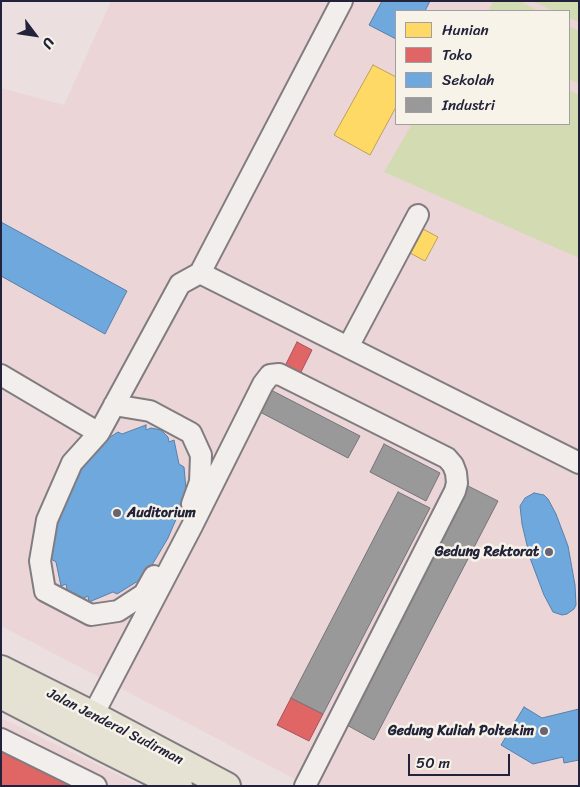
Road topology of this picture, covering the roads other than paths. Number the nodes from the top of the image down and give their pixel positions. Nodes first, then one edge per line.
1 (342, 1) edge
2 (418, 215) dead end
3 (200, 273) junction
4 (348, 347) junction
5 (1, 375) edge
6 (114, 405) junction
7 (99, 433) junction
8 (579, 463) edge
9 (1, 669) edge
10 (1, 695) edge
11 (93, 715) junction
12 (1, 739) edge
13 (173, 778) edge
14 (96, 786) edge
15 (227, 786) edge
16 (305, 786) edge

1 - 3 street
2 - 4 street
3 - 4 street
3 - 6 street
4 - 8 street
5 - 7 street
6 - 7 street
6 - 7 street
9 - 11 main road, Jalan Jenderal Sudirman
10 - 13 main road, Jalan Jenderal Sudirman
11 - 13 main road, Jalan Jenderal Sudirman
11 - 16 street
12 - 14 street
13 - 15 main road, Jalan Jenderal Sudirman

